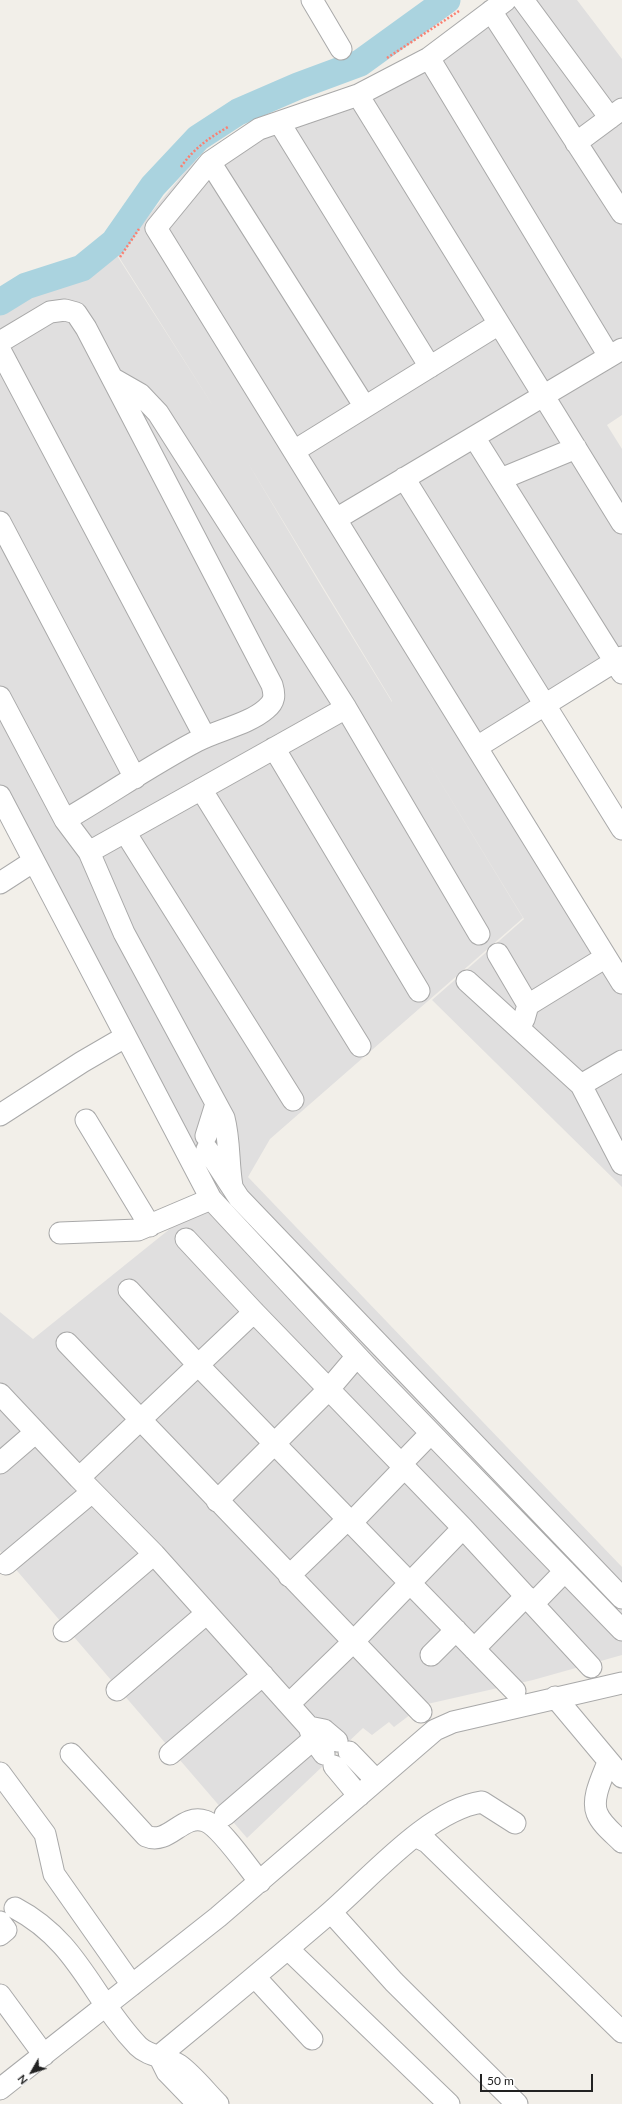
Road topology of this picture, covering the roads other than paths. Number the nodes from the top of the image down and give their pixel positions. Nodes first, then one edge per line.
1 (312, 0) edge
2 (523, 0) edge
3 (498, 6) edge
4 (341, 49) dead end
5 (429, 58) junction
6 (358, 95) junction
7 (616, 113) edge
8 (279, 122) junction
9 (576, 143) junction
10 (210, 162) junction
11 (622, 213) edge
12 (499, 324) junction
13 (0, 342) edge
14 (0, 350) edge
15 (616, 352) edge
16 (430, 367) junction
17 (112, 378) junction
18 (543, 395) junction
19 (364, 407) junction
20 (474, 436) junction
21 (576, 448) junction
22 (294, 451) junction
23 (404, 478) junction
24 (501, 479) junction
25 (336, 519) junction
26 (0, 522) edge
27 (622, 523) edge
28 (620, 664) edge
29 (0, 696) edge
30 (544, 705) junction
31 (346, 708) junction
32 (205, 737) junction
33 (274, 748) junction
34 (477, 748) junction
35 (135, 778) junction
36 (201, 789) junction
37 (0, 796) edge
38 (65, 820) junction
39 (622, 828) edge
40 (125, 832) junction
41 (89, 852) junction
42 (34, 861) junction
43 (0, 883) edge
44 (479, 934) dead end
45 (498, 954) dead end
46 (606, 957) junction
47 (467, 980) dead end
48 (622, 983) edge
49 (420, 991) dead end
50 (528, 1005) junction
51 (521, 1029) junction
52 (125, 1037) junction
53 (360, 1046) dead end
54 (622, 1061) edge
55 (581, 1084) junction
56 (293, 1100) dead end
57 (216, 1104) junction
58 (0, 1115) edge
59 (86, 1120) dead end
60 (622, 1164) edge
61 (232, 1186) junction
62 (211, 1198) junction
63 (150, 1226) junction
64 (60, 1233) dead end
65 (186, 1239) dead end
66 (128, 1290) dead end
67 (254, 1312) junction
68 (67, 1343) dead end
69 (357, 1356) junction
70 (199, 1366) junction
71 (329, 1389) junction
72 (0, 1394) edge
73 (140, 1420) junction
74 (36, 1432) junction
75 (431, 1433) junction
76 (274, 1442) junction
77 (0, 1463) edge
78 (403, 1466) junction
79 (85, 1485) junction
80 (217, 1501) junction
81 (350, 1520) junction
82 (463, 1528) junction
83 (154, 1554) junction
84 (6, 1564) dead end
85 (565, 1571) junction
86 (289, 1576) junction
87 (411, 1583) junction
88 (622, 1598) edge
89 (529, 1600) junction
90 (207, 1613) junction
91 (456, 1630) junction
92 (622, 1630) edge
93 (64, 1631) dead end
94 (353, 1642) junction
95 (474, 1649) junction
96 (431, 1655) dead end
97 (591, 1667) dead end
98 (263, 1675) junction
99 (622, 1683) edge
100 (117, 1690) dead end
101 (515, 1691) dead end
102 (555, 1698) junction
103 (289, 1704) junction
104 (421, 1712) dead end
105 (327, 1744) junction
106 (71, 1754) dead end
107 (170, 1754) dead end
108 (608, 1762) junction
109 (0, 1773) edge
110 (622, 1777) edge
111 (376, 1780) junction
112 (358, 1796) junction
113 (225, 1815) dead end
114 (515, 1823) dead end
115 (415, 1836) junction
116 (622, 1842) edge
117 (260, 1882) junction
118 (15, 1908) dead end
119 (331, 1912) junction
120 (0, 1922) edge
121 (0, 1935) edge
122 (288, 1949) junction
123 (255, 1977) junction
124 (132, 1985) junction
125 (0, 1995) edge
126 (106, 2006) junction
127 (622, 2032) edge
128 (312, 2039) dead end
129 (44, 2055) junction
130 (159, 2056) junction
131 (0, 2089) edge
132 (198, 2104) edge
133 (218, 2104) edge
134 (449, 2104) edge
135 (517, 2104) edge

1 - 4 street
2 - 7 street
3 - 5 street
3 - 9 street
5 - 6 street
5 - 15 street
6 - 8 street
6 - 12 street
7 - 9 street
8 - 10 street
8 - 16 street
9 - 11 street
10 - 19 street
10 - 22 street
12 - 16 street
12 - 18 street
13 - 17 street
14 - 32 street
15 - 18 street
16 - 19 street
17 - 31 street
17 - 32 street
18 - 20 street
18 - 21 street
19 - 22 street
20 - 23 street
20 - 24 street
21 - 24 street
21 - 27 street
22 - 25 street
23 - 25 street
23 - 30 street
24 - 28 street
25 - 34 street
26 - 35 street
28 - 30 street
29 - 38 street
30 - 34 street
30 - 39 street
31 - 33 street
31 - 44 street
32 - 35 street
33 - 36 street
33 - 49 street
34 - 46 street
35 - 38 street
36 - 40 street
36 - 53 street
37 - 42 street
38 - 41 street
40 - 41 street
40 - 56 street
41 - 57 street
42 - 43 street
42 - 52 street
45 - 50 street
46 - 48 street
46 - 50 street
47 - 51 street
50 - 51 street
51 - 55 street
52 - 58 street
52 - 62 street
54 - 55 street
55 - 60 street
57 - 61 street
57 - 61 street
59 - 63 street
61 - 88 street
62 - 63 street
62 - 69 street
63 - 64 street
65 - 67 street
66 - 70 street
67 - 70 street
67 - 71 street
68 - 73 street
69 - 71 street
69 - 75 street
70 - 73 street
70 - 76 street
71 - 76 street
71 - 78 street
72 - 74 street
73 - 79 street
73 - 80 street
74 - 77 street
74 - 79 street
75 - 78 street
75 - 85 street
76 - 80 street
76 - 81 street
78 - 81 street
78 - 82 street
79 - 83 street
79 - 84 street
80 - 86 street
81 - 86 street
81 - 87 street
82 - 87 street
82 - 89 street
83 - 90 street
83 - 93 street
85 - 89 street
85 - 92 street
86 - 94 street
87 - 91 street
87 - 94 street
89 - 95 street
89 - 97 street
90 - 98 street
90 - 100 street
91 - 95 street
91 - 96 street
94 - 103 street
94 - 104 street
95 - 101 street
98 - 103 street
98 - 107 street
99 - 102 street
102 - 108 street
102 - 111 street
103 - 105 street
105 - 111 street
105 - 112 street
105 - 113 street
106 - 117 street
108 - 110 street
108 - 116 street
109 - 124 street
111 - 112 street
112 - 117 street
114 - 115 street
115 - 119 street
115 - 127 street
117 - 124 street
118 - 126 street
119 - 122 street
119 - 135 street
120 - 121 street
122 - 123 street
122 - 134 street
123 - 128 street
123 - 130 street
124 - 126 street
125 - 129 street
126 - 129 street
126 - 130 street
129 - 131 street
130 - 132 street
130 - 133 street

